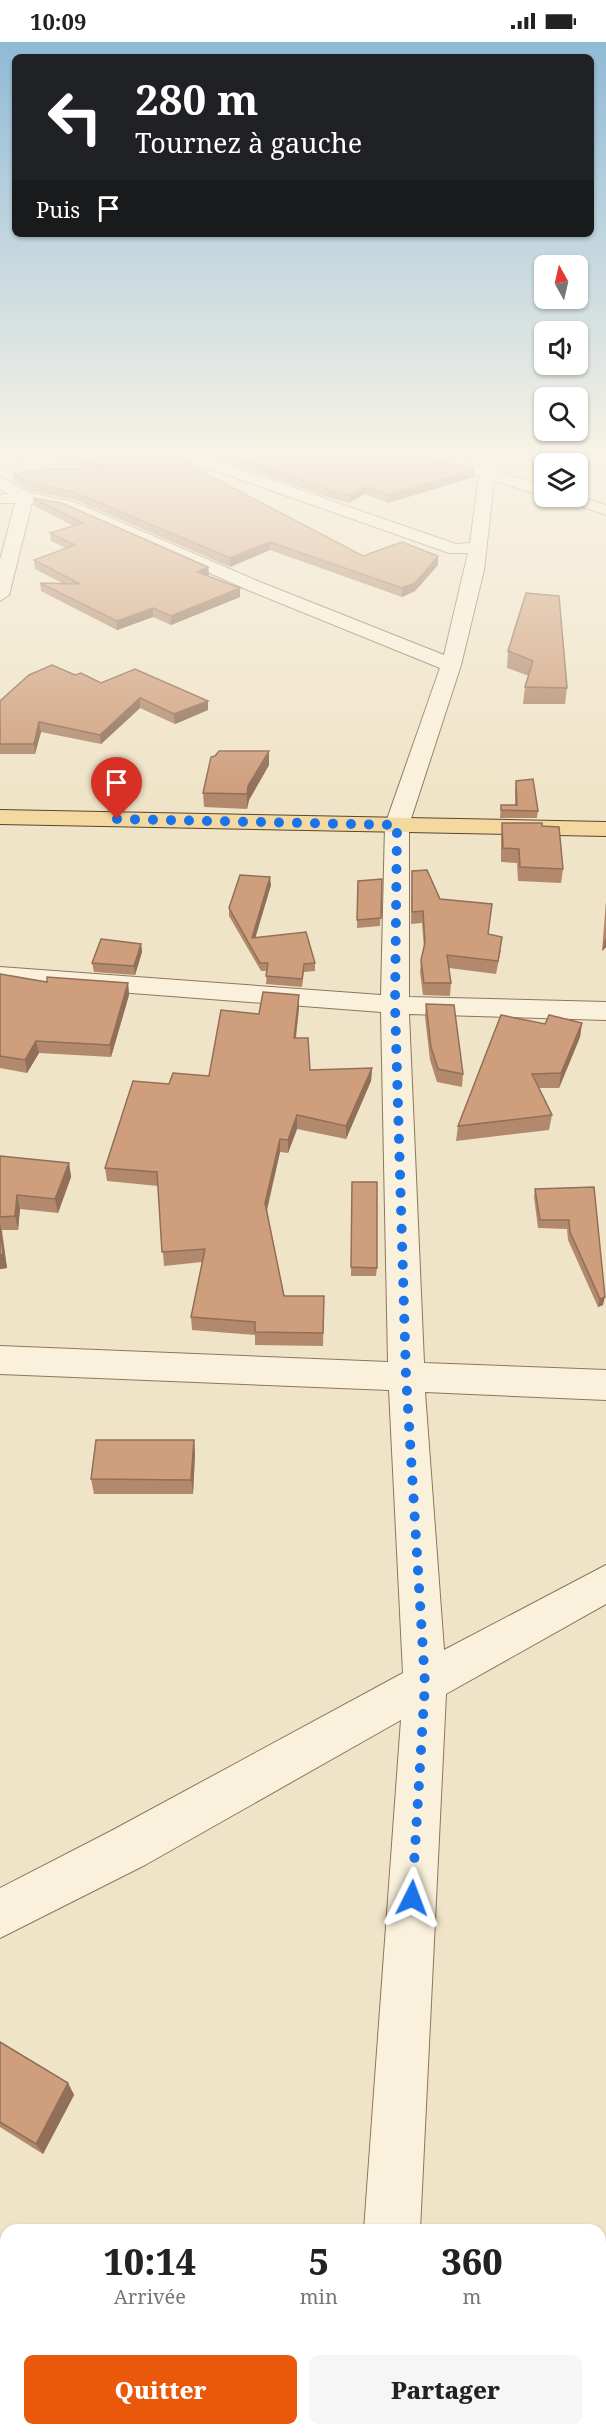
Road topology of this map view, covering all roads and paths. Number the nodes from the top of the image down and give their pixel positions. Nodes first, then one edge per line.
1 (7, 568) edge
2 (212, 568) edge
3 (476, 568) edge
4 (0, 595) edge
5 (451, 665) junction
6 (0, 817) edge
7 (397, 825) junction
8 (606, 829) edge
9 (0, 975) edge
10 (395, 1005) junction
11 (606, 1011) edge
12 (0, 1360) edge
13 (406, 1376) junction
14 (606, 1385) edge
15 (606, 1583) edge
16 (425, 1684) junction
17 (0, 1914) edge
18 (392, 2224) edge

1 - 4 street
2 - 5 street
3 - 5 street
5 - 7 street
6 - 7 main road
7 - 8 main road
7 - 10 street
9 - 10 street
10 - 11 street
10 - 13 street
12 - 13 street
13 - 14 street
13 - 16 street
15 - 16 street
16 - 17 street
16 - 18 street

